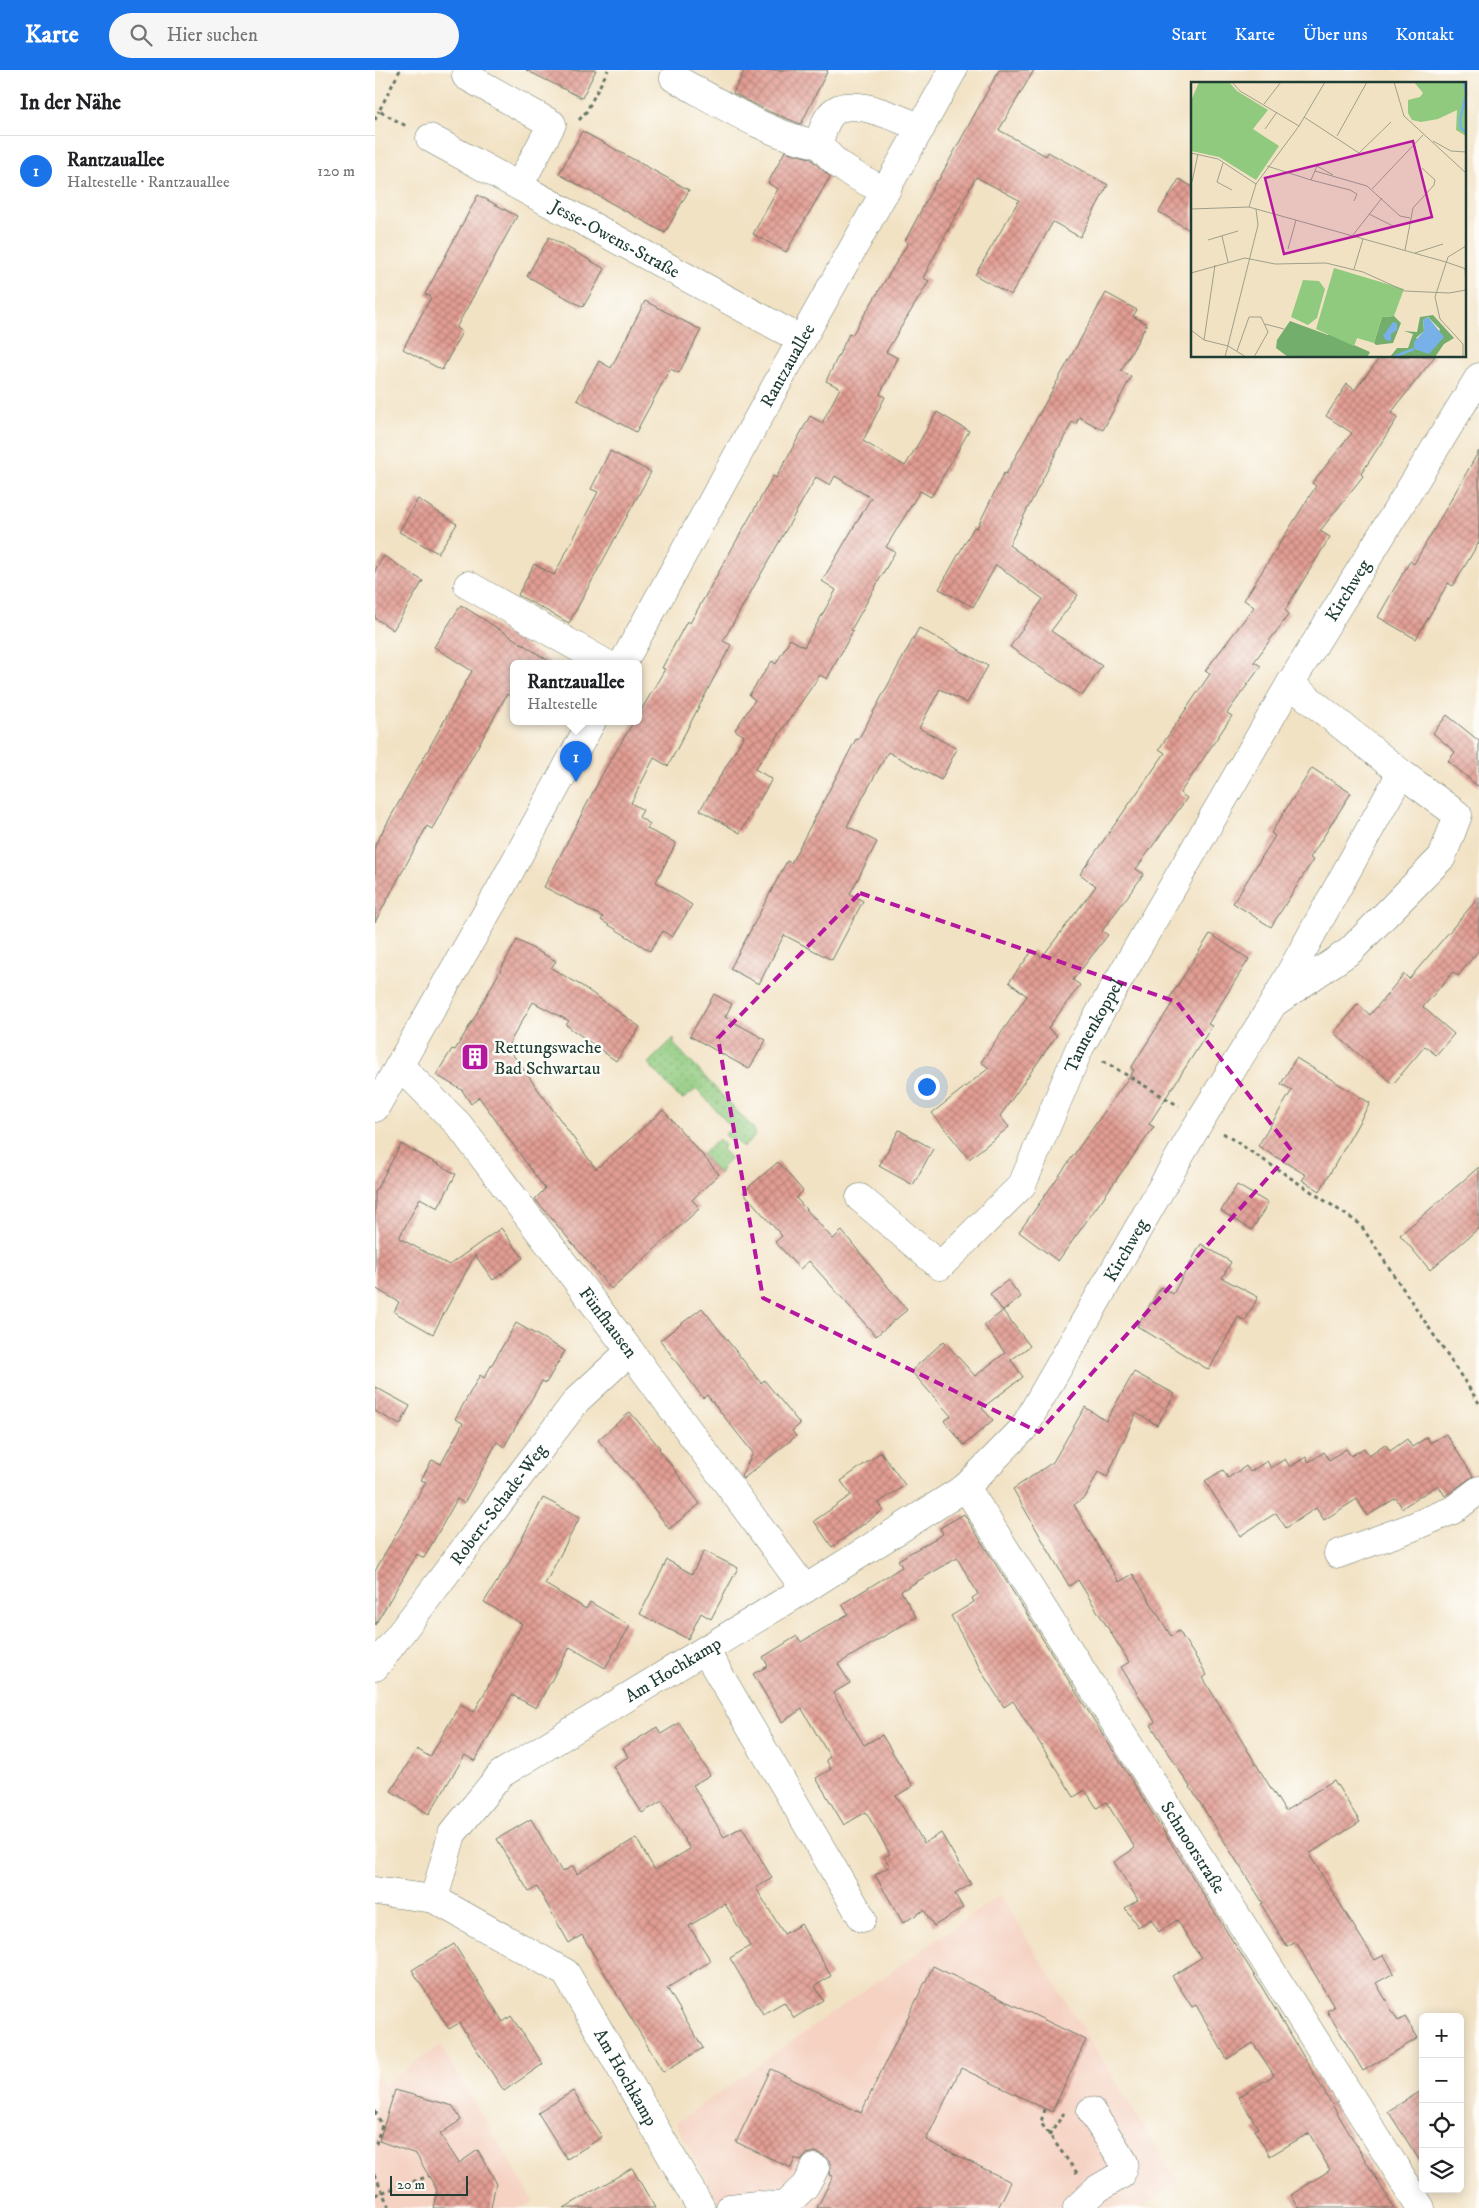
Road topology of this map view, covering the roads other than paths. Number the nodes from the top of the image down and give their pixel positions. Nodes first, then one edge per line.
1 (953, 70) edge
2 (466, 76) dead end
3 (674, 78) dead end
4 (921, 128) junction
5 (430, 138) road end
6 (819, 144) junction
7 (519, 186) junction
8 (885, 191) junction
9 (802, 340) junction
10 (1479, 377) edge
11 (468, 585) dead end
12 (600, 660) edge
13 (625, 660) edge
14 (1290, 684) junction
15 (590, 725) edge
16 (1401, 773) junction
17 (1273, 1004) junction
18 (400, 1066) junction
19 (375, 1108) edge
20 (860, 1198) dead end
21 (629, 1351) junction
22 (966, 1487) junction
23 (1479, 1490) edge
24 (1338, 1554) dead end
25 (805, 1589) junction
26 (705, 1650) junction
27 (375, 1667) edge
28 (375, 1891) edge
29 (434, 1899) junction
30 (862, 1918) dead end
31 (1091, 2111) dead end
32 (815, 2168) dead end
33 (1085, 2201) edge
34 (701, 2208) edge
35 (730, 2208) edge
36 (1421, 2208) edge

1 - 4 street, Rantzauallee
2 - 7 street
3 - 6 street
4 - 6 street
4 - 8 street, Rantzauallee
5 - 7 street, Jesse-Owens-Straße
6 - 8 street
7 - 9 street, Jesse-Owens-Straße
8 - 9 street, Rantzauallee
9 - 13 street, Rantzauallee
10 - 14 street, Kirchweg
11 - 12 street
14 - 16 street, Kirchweg
14 - 20 street, Tannenkoppel
15 - 18 street
16 - 17 street, Kirchweg
16 - 17 street, Kirchweg
17 - 22 street, Kirchweg
18 - 19 street
18 - 21 street, Fünfhausen
21 - 25 street, Fünfhausen
21 - 27 street, Robert-Schade-Weg
22 - 25 street, Am Hochkamp
22 - 36 street, Schnoorstraße
23 - 24 street
25 - 26 street, Am Hochkamp
26 - 29 street, Am Hochkamp
26 - 30 street
28 - 29 street, Am Hochkamp
29 - 34 street, Am Hochkamp
31 - 33 street
32 - 35 street

